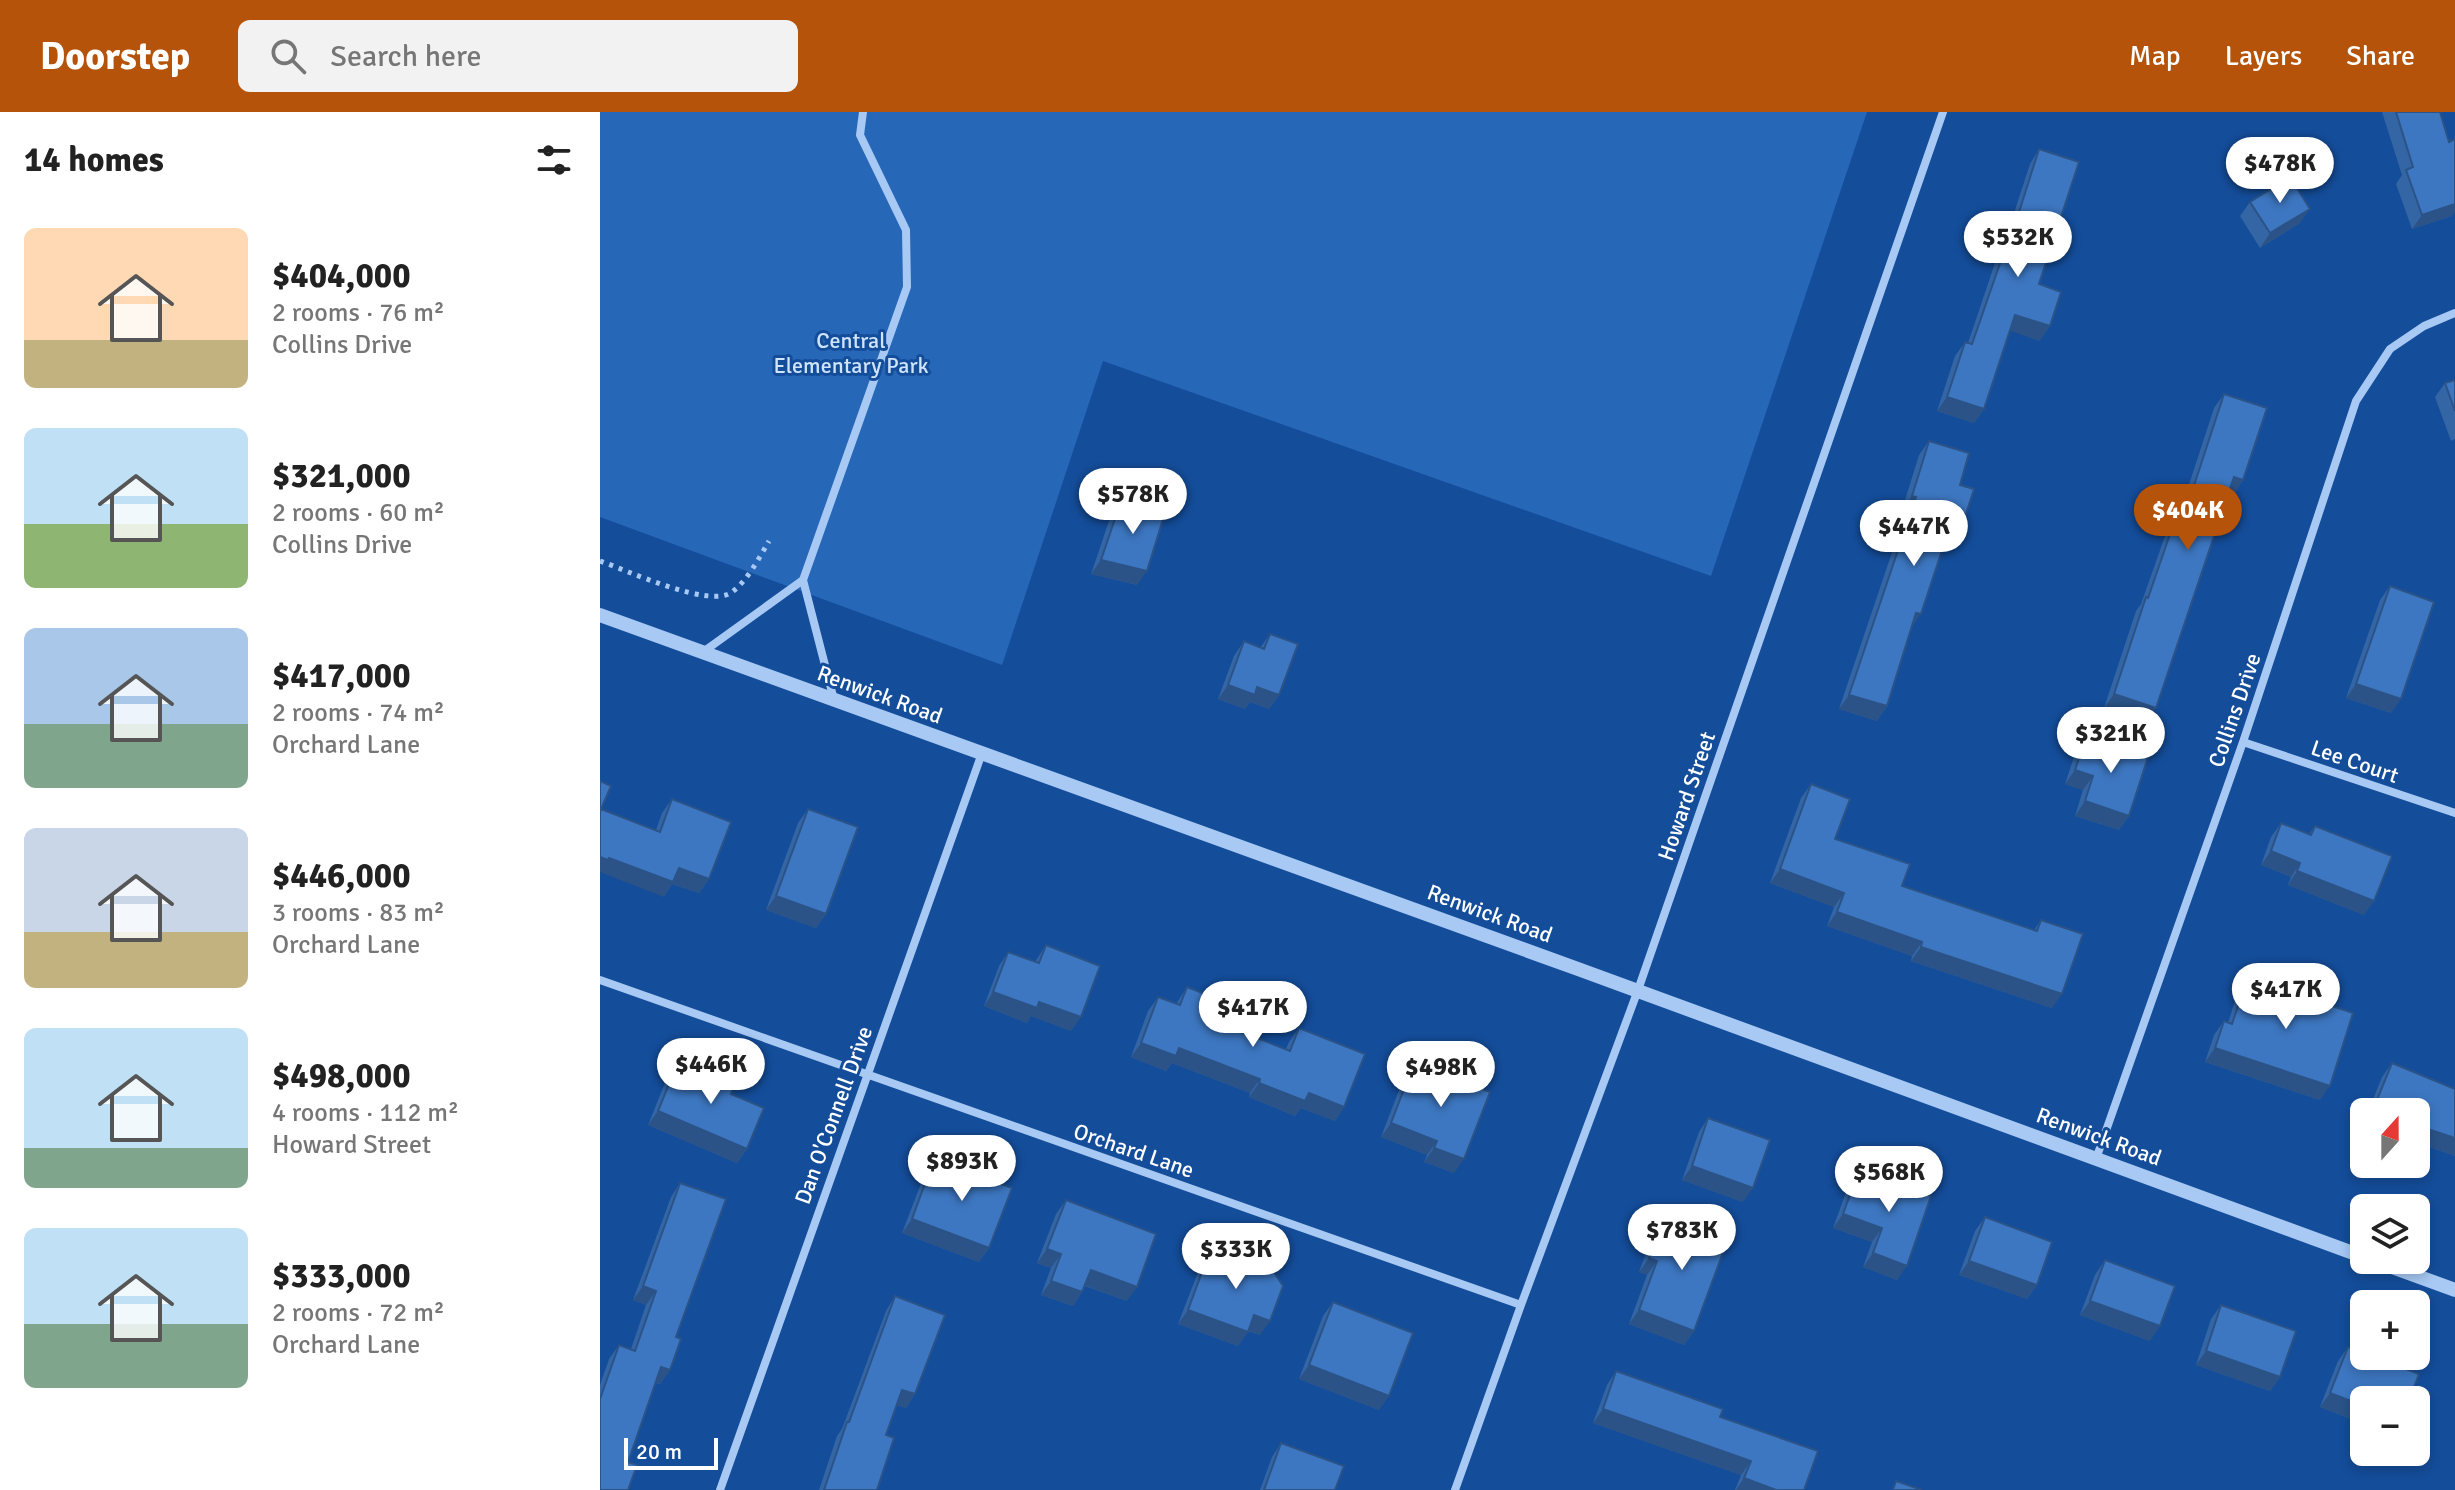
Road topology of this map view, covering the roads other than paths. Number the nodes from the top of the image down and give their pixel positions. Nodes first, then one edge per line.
1 (863, 112) edge
2 (1943, 112) edge
3 (2455, 313) edge
4 (803, 580) junction
5 (600, 615) edge
6 (702, 652) junction
7 (834, 700) junction
8 (2243, 742) junction
9 (982, 753) junction
10 (2455, 813) edge
11 (600, 980) edge
12 (1638, 990) junction
13 (866, 1075) junction
14 (2096, 1159) junction
15 (2350, 1252) edge
16 (2411, 1274) edge
17 (2455, 1290) edge
18 (1521, 1305) junction
19 (720, 1490) edge
20 (1455, 1490) edge

1 - 4 street
2 - 12 street, Howard Street
3 - 8 street, Collins Drive
4 - 6 street
4 - 7 street
5 - 6 street, Renwick Road
6 - 7 street, Renwick Road
7 - 9 street, Renwick Road
8 - 10 street, Lee Court
8 - 14 street, Collins Drive
9 - 12 street, Renwick Road
9 - 13 street, Dan O'Connell Drive
11 - 13 street, Orchard Lane
12 - 14 street, Renwick Road
12 - 18 street, Howard Street
13 - 18 street, Orchard Lane
13 - 19 street, Dan O'Connell Drive
14 - 15 street, Renwick Road
16 - 17 street
18 - 20 street, Howard Street

